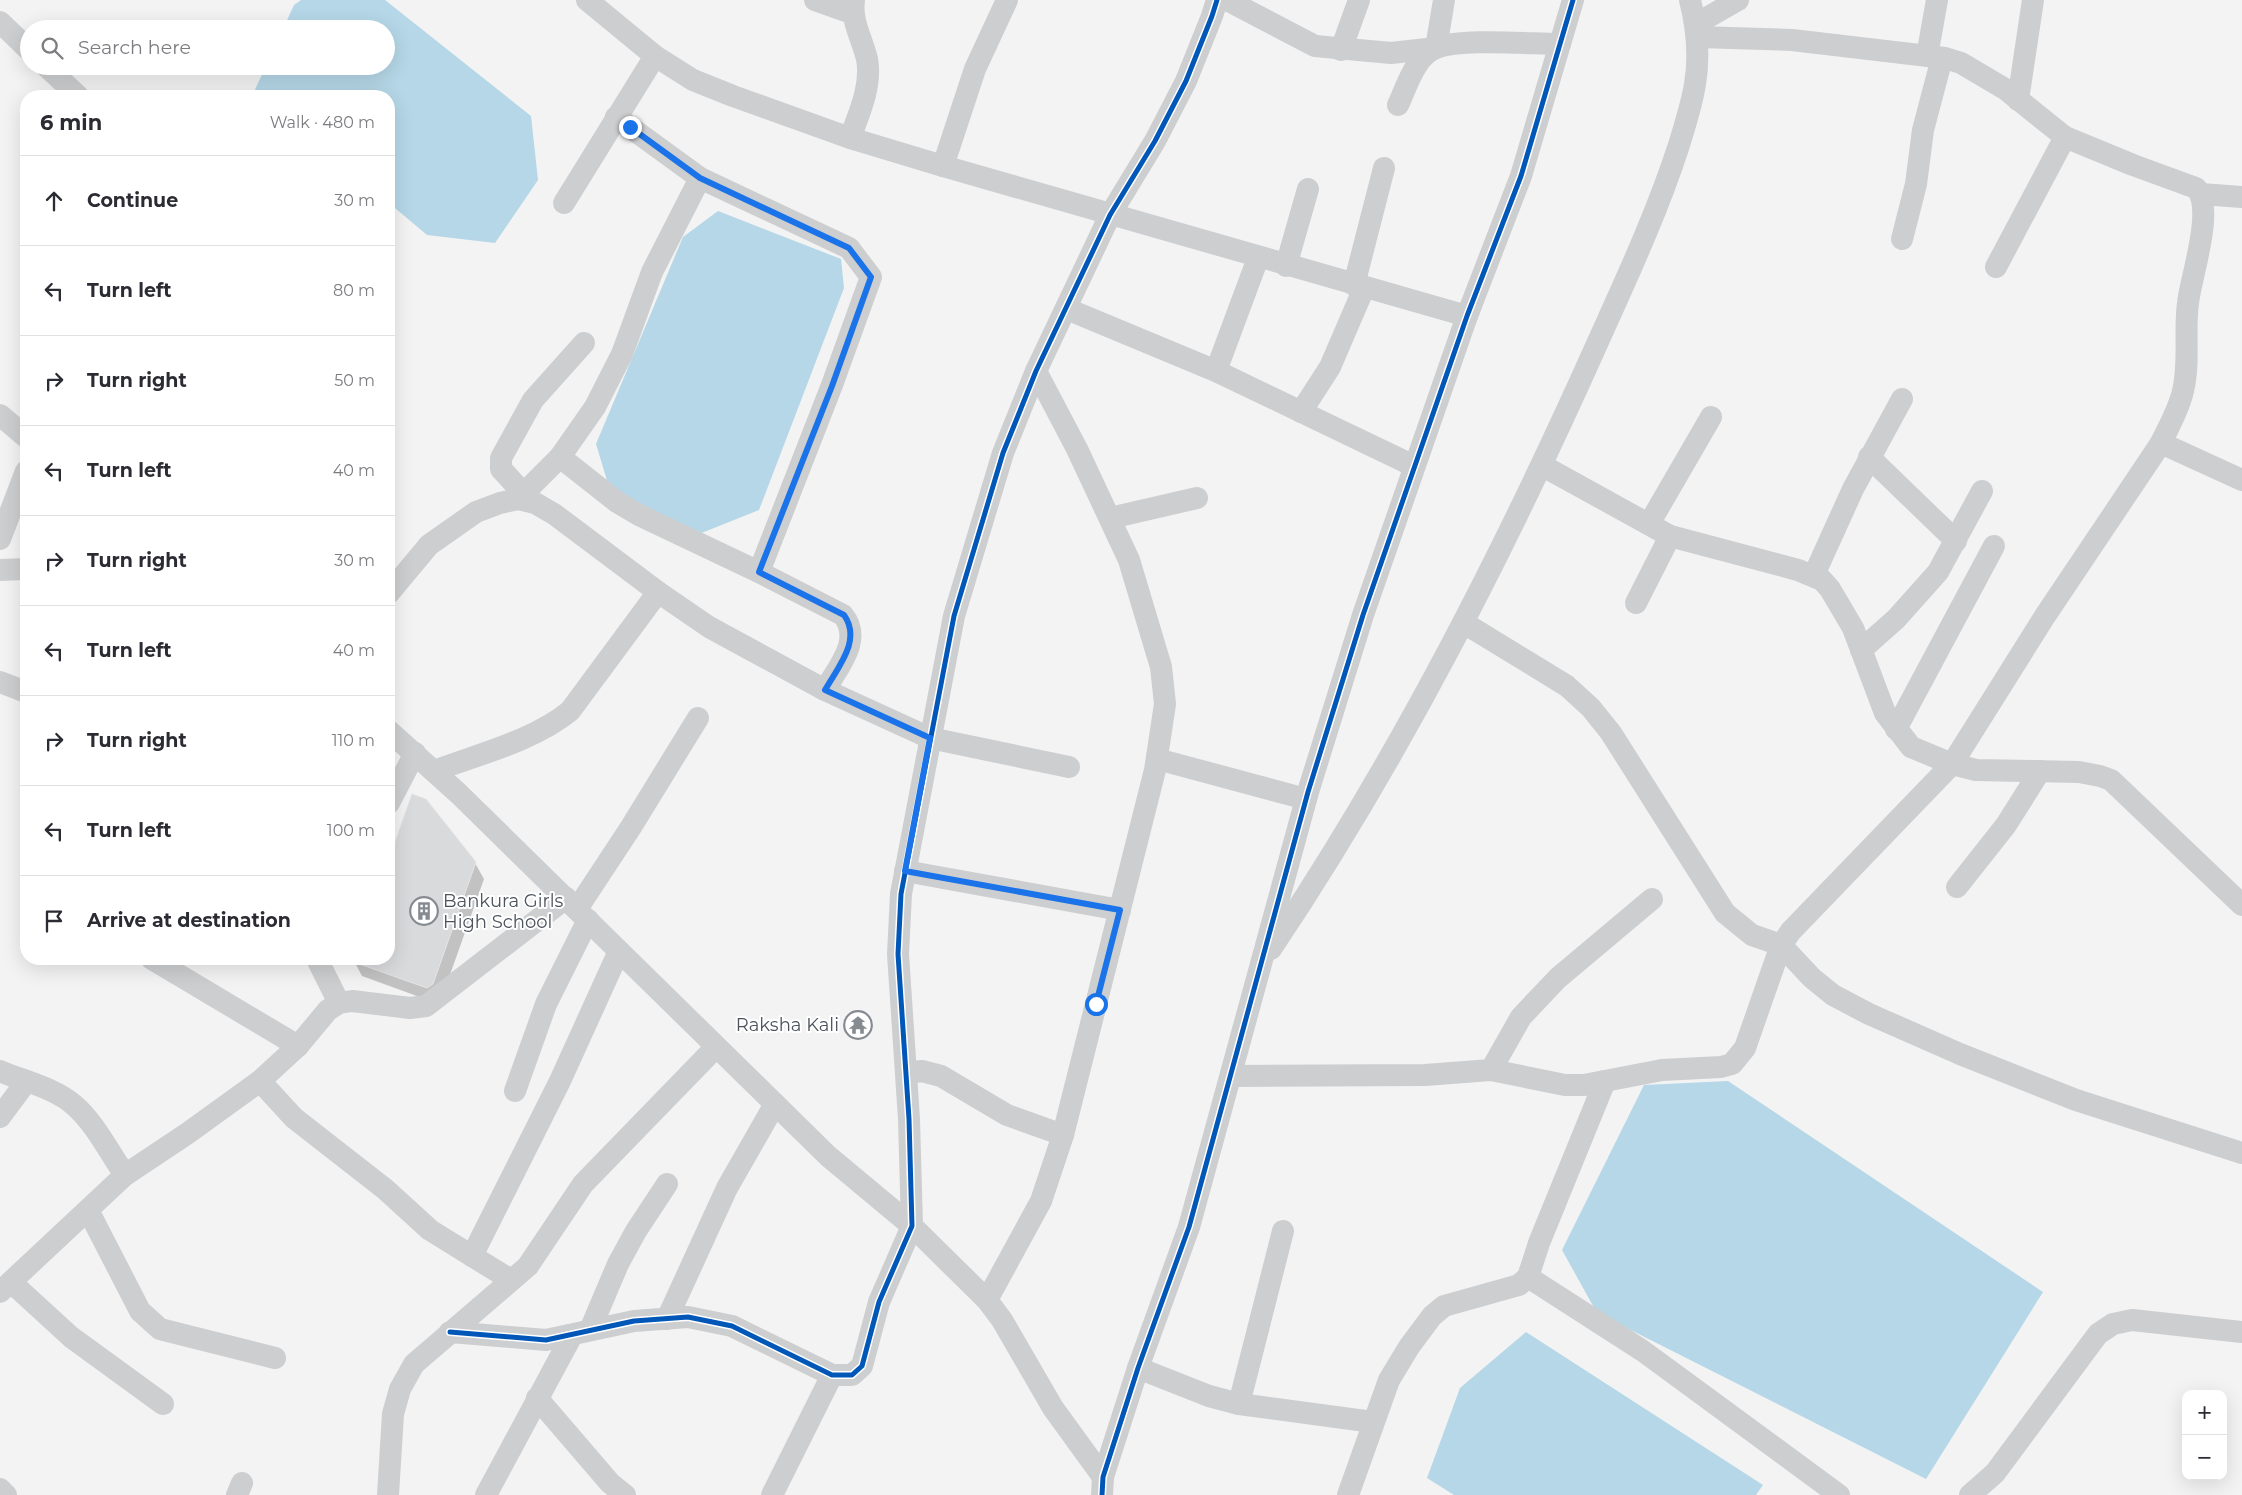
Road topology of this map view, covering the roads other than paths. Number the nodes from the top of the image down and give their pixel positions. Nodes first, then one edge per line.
1 (587, 0) edge
2 (815, 0) edge
3 (1007, 0) edge
4 (1217, 0) edge
5 (1227, 0) edge
6 (1359, 0) edge
7 (1444, 0) edge
8 (1573, 0) edge
9 (1690, 0) edge
10 (1738, 0) edge
11 (1937, 0) edge
12 (2033, 0) edge
13 (853, 7) edge
14 (0, 22) edge
15 (1697, 30) junction
16 (20, 41) edge
17 (1560, 44) junction
18 (1436, 48) junction
19 (1341, 50) junction
20 (655, 56) junction
21 (1934, 57) junction
22 (56, 75) edge
23 (72, 90) edge
24 (2018, 100) junction
25 (1398, 104) dead end
26 (616, 117) junction
27 (2065, 137) junction
28 (850, 138) junction
29 (943, 166) junction
30 (1384, 168) dead end
31 (700, 178) junction
32 (1308, 189) dead end
33 (2201, 194) junction
34 (2242, 197) edge
35 (564, 202) dead end
36 (1110, 215) junction
37 (1902, 239) dead end
38 (1258, 258) junction
39 (1286, 266) junction
40 (1996, 267) dead end
41 (1359, 286) junction
42 (1067, 309) junction
43 (1467, 316) junction
44 (584, 343) dead end
45 (1036, 371) junction
46 (1216, 372) junction
47 (1902, 399) dead end
48 (1302, 412) junction
49 (0, 415) edge
50 (1711, 417) dead end
51 (20, 432) edge
52 (2161, 443) junction
53 (560, 457) junction
54 (1870, 458) junction
55 (1414, 466) junction
56 (1543, 466) junction
57 (2242, 480) edge
58 (20, 487) edge
59 (1982, 491) dead end
60 (521, 497) junction
61 (1197, 498) dead end
62 (1110, 518) junction
63 (1649, 524) junction
64 (1670, 536) junction
65 (0, 539) edge
66 (1956, 541) junction
67 (1994, 546) dead end
68 (20, 569) edge
69 (0, 570) edge
70 (759, 572) junction
71 (1814, 575) junction
72 (395, 586) edge
73 (658, 592) junction
74 (1636, 603) dead end
75 (1464, 623) junction
76 (1861, 650) junction
77 (0, 682) edge
78 (20, 690) edge
79 (825, 690) junction
80 (698, 718) dead end
81 (1896, 729) junction
82 (395, 736) edge
83 (930, 738) junction
84 (415, 753) junction
85 (1157, 759) junction
86 (1952, 764) junction
87 (1069, 767) dead end
88 (434, 771) junction
89 (2040, 771) junction
90 (395, 791) edge
91 (1306, 799) junction
92 (905, 871) junction
93 (1957, 887) dead end
94 (1652, 899) dead end
95 (2242, 905) edge
96 (577, 909) junction
97 (1120, 910) junction
98 (1781, 945) junction
99 (619, 951) junction
100 (162, 965) edge
101 (320, 965) edge
102 (1260, 965) junction
103 (339, 1003) junction
104 (298, 1046) junction
105 (716, 1047) junction
106 (0, 1070) edge
107 (1491, 1070) junction
108 (906, 1073) junction
109 (1230, 1076) junction
110 (260, 1081) junction
111 (1606, 1081) junction
112 (26, 1082) junction
113 (515, 1091) dead end
114 (775, 1104) junction
115 (0, 1117) edge
116 (1063, 1135) junction
117 (2242, 1153) edge
118 (125, 1175) junction
119 (667, 1184) dead end
120 (88, 1210) junction
121 (912, 1226) junction
122 (1283, 1231) dead end
123 (472, 1256) junction
124 (1528, 1277) junction
125 (512, 1280) junction
126 (5, 1287) edge
127 (987, 1300) junction
128 (667, 1319) junction
129 (450, 1332) junction
130 (2242, 1332) edge
131 (580, 1334) junction
132 (275, 1358) dead end
133 (1138, 1368) junction
134 (832, 1374) junction
135 (537, 1398) junction
136 (163, 1404) dead end
137 (1239, 1404) junction
138 (1373, 1422) junction
139 (1103, 1486) edge
140 (0, 1489) edge
141 (6, 1495) edge
142 (388, 1495) edge
143 (486, 1495) edge
144 (625, 1495) edge
145 (772, 1495) edge
146 (1348, 1495) edge
147 (1839, 1495) edge
148 (1970, 1495) edge

1 - 20 street
2 - 13 street
3 - 29 street
4 - 36 street
5 - 19 street
6 - 19 street
7 - 18 street
8 - 17 street
9 - 15 street
10 - 15 street
11 - 21 street
12 - 24 street
13 - 28 street
14 - 16 street
15 - 21 street
15 - 56 street
17 - 18 street
17 - 43 street
18 - 19 street
18 - 25 street
20 - 26 street
20 - 28 street
21 - 24 street
21 - 37 street
22 - 23 street
24 - 27 street
26 - 31 street
26 - 35 street
27 - 33 street
27 - 40 street
28 - 29 street
29 - 36 street
30 - 41 street
31 - 53 street
31 - 70 street
32 - 39 street
33 - 34 street
33 - 52 street
36 - 38 street
36 - 42 street
38 - 39 street
38 - 46 street
39 - 41 street
41 - 43 street
41 - 48 street
42 - 45 street
42 - 46 street
43 - 55 street
44 - 60 street
45 - 62 street
45 - 83 street
46 - 48 street
47 - 54 street
48 - 55 street
49 - 51 street
50 - 63 street
52 - 57 street
52 - 86 street
53 - 60 street
53 - 70 street
54 - 66 street
54 - 71 street
55 - 91 street
56 - 63 street
56 - 75 street
58 - 65 street
59 - 66 street
60 - 72 street
60 - 73 street
61 - 62 street
62 - 85 street
63 - 64 street
64 - 71 street
64 - 74 street
66 - 76 street
67 - 81 street
68 - 69 street
70 - 79 street
71 - 76 street
73 - 79 street
73 - 88 street
75 - 98 street
75 - 102 street
76 - 81 street
77 - 78 street
79 - 83 street
80 - 96 street
81 - 86 street
82 - 84 street
83 - 87 street
83 - 92 street
84 - 88 street
84 - 90 street
85 - 91 street
85 - 97 street
86 - 89 street
86 - 98 street
88 - 96 street
89 - 93 street
89 - 95 street
91 - 102 street
92 - 97 street
92 - 108 street
94 - 107 street
96 - 99 street
96 - 103 street
96 - 113 street
97 - 116 street
98 - 111 street
98 - 117 street
99 - 105 street
99 - 123 street
100 - 104 street
101 - 103 street
102 - 109 street
103 - 104 street
104 - 110 street
105 - 114 street
105 - 125 street
106 - 112 street
107 - 109 street
107 - 111 street
108 - 116 street
108 - 121 street
109 - 133 street
110 - 118 street
110 - 123 street
111 - 124 street
112 - 115 street
112 - 118 street
114 - 121 street
114 - 128 street
116 - 127 street
118 - 120 street
119 - 131 street
120 - 126 street
120 - 132 street
121 - 127 street
121 - 134 street
122 - 137 street
123 - 125 street
124 - 138 street
124 - 147 street
125 - 129 street
126 - 136 street
127 - 139 street
128 - 131 street
128 - 134 street
129 - 131 street
129 - 142 street
130 - 148 street
131 - 135 street
133 - 137 street
133 - 139 street
134 - 145 street
135 - 143 street
135 - 144 street
137 - 138 street
138 - 146 street
140 - 141 street

